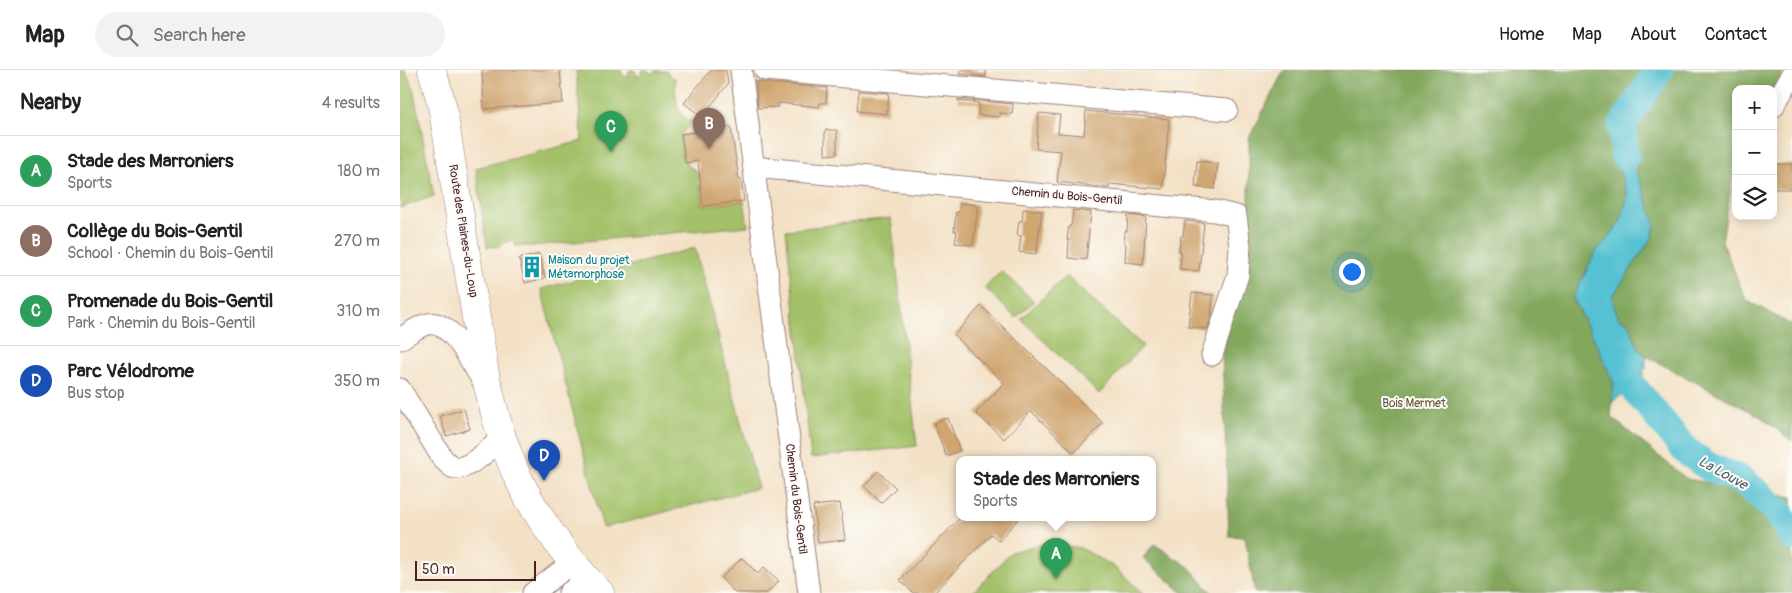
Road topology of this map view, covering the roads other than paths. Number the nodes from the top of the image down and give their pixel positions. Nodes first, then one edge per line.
1 (432, 70) edge
2 (741, 70) edge
3 (765, 70) edge
4 (1792, 75) edge
5 (1777, 100) edge
6 (1226, 110) dead end
7 (754, 163) junction
8 (400, 339) edge
9 (1212, 355) dead end
10 (400, 388) edge
11 (490, 392) junction
12 (503, 437) junction
13 (582, 582) edge
14 (533, 593) edge
15 (809, 593) edge

1 - 11 main road, Route des Plaines-du-Loup
2 - 7 street, Chemin du Bois-Gentil
3 - 6 street
4 - 5 street
7 - 9 street, Chemin du Bois-Gentil
7 - 15 street, Chemin du Bois-Gentil
8 - 11 street, Route des Plaines-du-Loup
10 - 12 street
11 - 12 main road, Route des Plaines-du-Loup
12 - 13 main road, Route des Plaines-du-Loup
13 - 14 street

